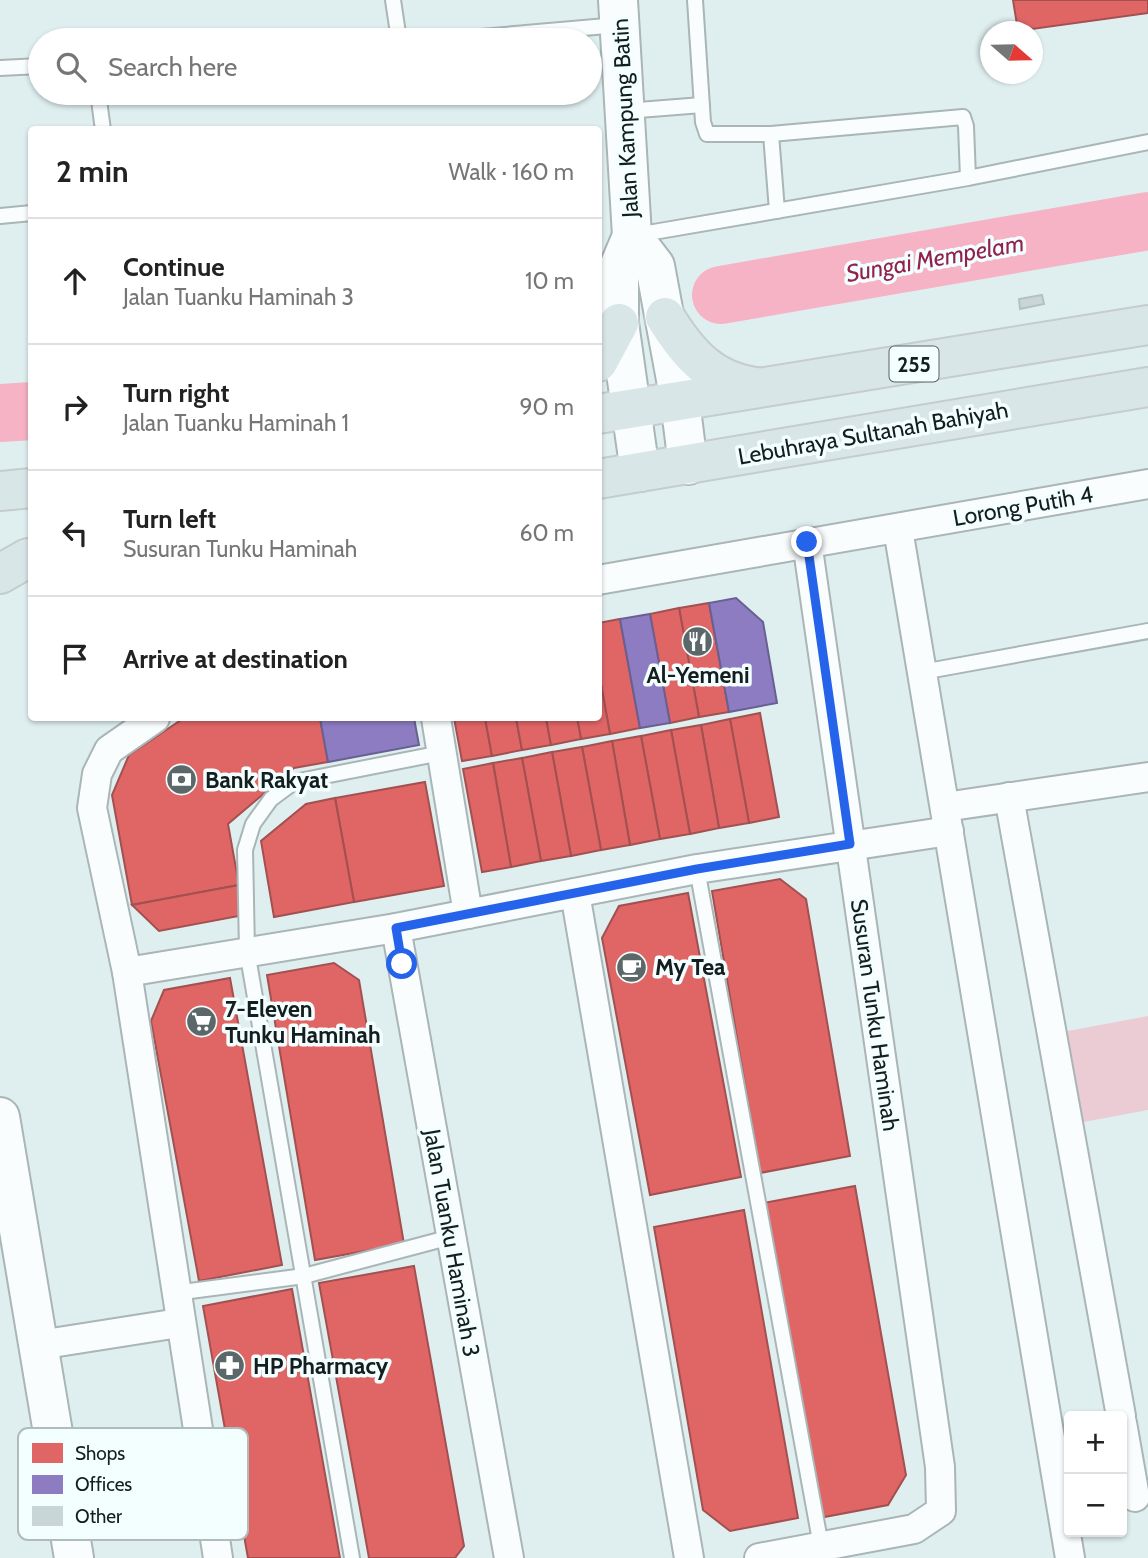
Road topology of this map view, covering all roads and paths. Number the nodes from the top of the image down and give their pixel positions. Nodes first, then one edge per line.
1 (393, 0) edge
2 (695, 0) edge
3 (619, 12) edge
4 (397, 28) edge
5 (520, 28) edge
6 (28, 67) edge
7 (0, 68) edge
8 (100, 105) edge
9 (702, 105) junction
10 (624, 111) junction
11 (102, 126) edge
12 (771, 134) junction
13 (1148, 142) edge
14 (968, 178) junction
15 (778, 211) junction
16 (28, 213) edge
17 (0, 216) edge
18 (632, 236) junction
19 (665, 317) junction
20 (619, 323) junction
21 (1148, 325) edge
22 (602, 355) edge
23 (773, 386) junction
24 (1148, 387) edge
25 (680, 401) junction
26 (615, 411) edge
27 (688, 465) junction
28 (639, 472) junction
29 (602, 478) edge
30 (1148, 484) edge
31 (28, 488) edge
32 (0, 491) edge
33 (898, 529) junction
34 (807, 542) junction
35 (602, 579) edge
36 (1148, 631) edge
37 (922, 672) junction
38 (151, 721) edge
39 (436, 721) edge
40 (441, 753) junction
41 (1148, 777) edge
42 (1009, 797) junction
43 (947, 819) junction
44 (850, 844) junction
45 (697, 869) junction
46 (575, 893) junction
47 (467, 914) junction
48 (396, 928) junction
49 (247, 951) junction
50 (127, 972) junction
51 (0, 1117) edge
52 (7, 1198) edge
53 (451, 1237) junction
54 (304, 1276) junction
55 (175, 1293) junction
56 (179, 1323) junction
57 (39, 1345) junction
58 (1120, 1411) edge
59 (53, 1428) edge
60 (196, 1428) edge
61 (1127, 1451) edge
62 (1135, 1497) edge
63 (1064, 1498) edge
64 (1068, 1537) edge
65 (71, 1540) edge
66 (215, 1540) edge
67 (821, 1546) junction
68 (74, 1558) edge
69 (218, 1558) edge
70 (352, 1558) edge
71 (509, 1558) edge
72 (689, 1558) edge
73 (759, 1558) edge
74 (1070, 1558) edge

1 - 4 lane
2 - 9 lane
3 - 5 lane
3 - 10 street, Jalan Kampung Batin
6 - 7 lane
8 - 11 lane
9 - 10 lane
9 - 12 lane
10 - 18 street, Jalan Kampung Batin
12 - 14 lane
12 - 15 lane
13 - 14 lane
14 - 15 lane
15 - 18 lane
16 - 17 lane
18 - 19 street, Jalan Kampung Batin
18 - 20 street, Jalan Kampung Batin
19 - 23 main road
19 - 25 street, Jalan Kampung Batin
20 - 22 main road
20 - 26 street, Jalan Kampung Batin
21 - 23 main road, 255
23 - 25 main road, 255
24 - 27 main road, Lebuhraya Sultanah Bahiyah
25 - 26 main road, 255
25 - 27 street, Jalan Kampung Batin
26 - 28 street, Jalan Kampung Batin
27 - 28 main road, Lebuhraya Sultanah Bahiyah
28 - 29 main road, Lebuhraya Sultanah Bahiyah
30 - 33 street, Lorong Putih 4
31 - 32 main road
33 - 34 street, Lorong Putih 4
33 - 37 street
34 - 35 street
34 - 44 street, Susuran Tunku Haminah
36 - 37 lane
37 - 43 street
38 - 50 street
39 - 40 street
40 - 47 street
40 - 49 lane
41 - 42 street
42 - 43 street
42 - 58 street
43 - 44 street
43 - 63 street
44 - 45 street
44 - 67 street, Susuran Tunku Haminah
45 - 46 street
45 - 67 lane
46 - 47 street
46 - 72 street
47 - 48 street
48 - 49 street
48 - 53 street, Jalan Tuanku Haminah 3
49 - 50 street
49 - 54 lane
50 - 55 street
51 - 52 street
52 - 57 street
53 - 54 lane
53 - 71 street, Jalan Tuanku Haminah 3
54 - 55 lane
54 - 70 lane
55 - 56 street
56 - 57 street
56 - 60 street
57 - 59 street
61 - 62 street
64 - 74 street
65 - 68 street
66 - 69 street
67 - 73 street, Susuran Tunku Haminah

